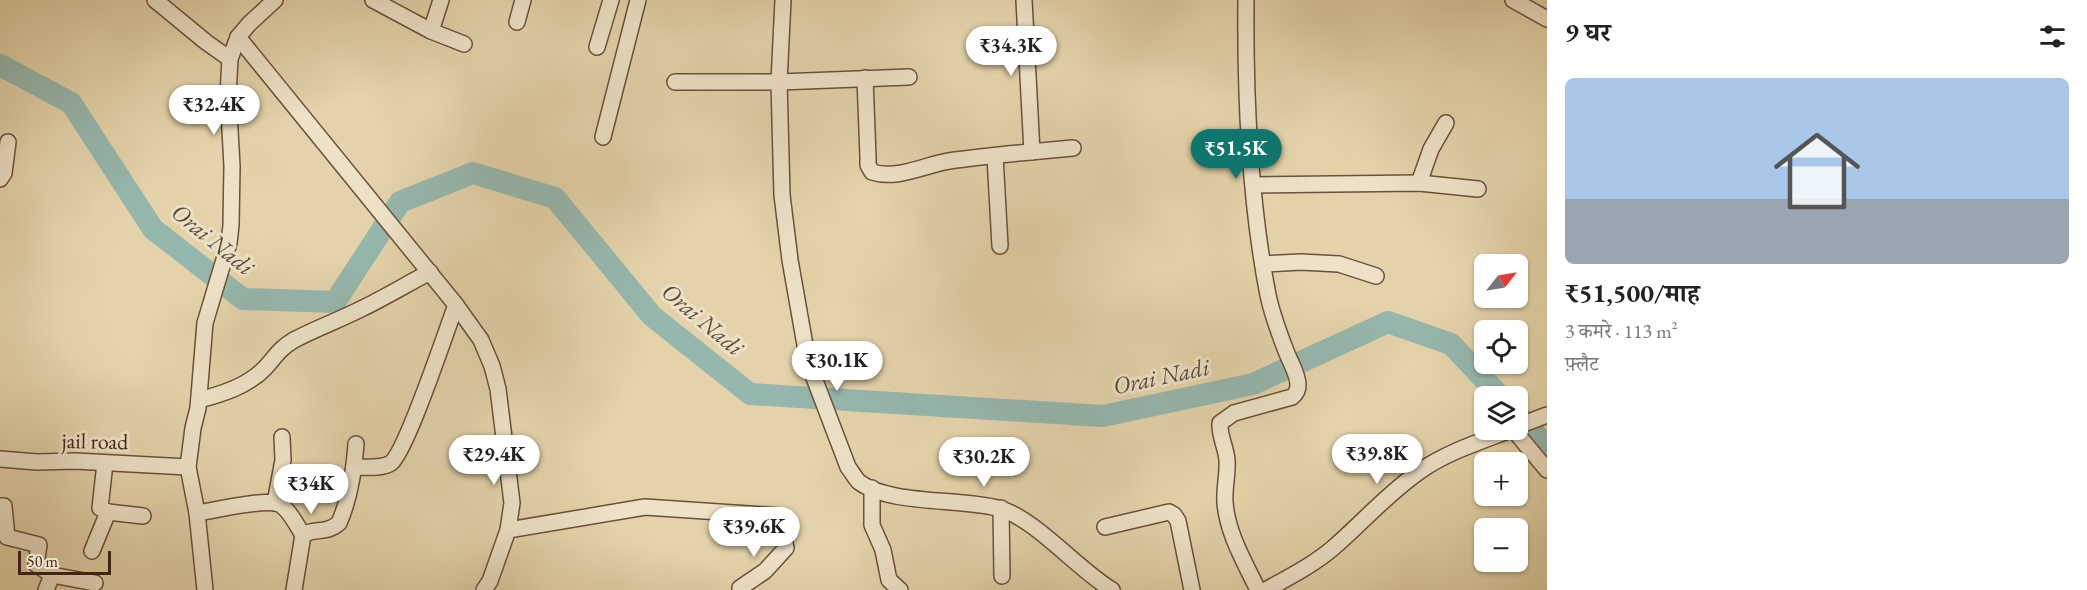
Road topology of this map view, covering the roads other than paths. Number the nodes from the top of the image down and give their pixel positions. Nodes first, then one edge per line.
1 (155, 0) edge
2 (275, 0) edge
3 (373, 0) edge
4 (441, 0) edge
5 (523, 0) edge
6 (611, 0) edge
7 (638, 0) edge
8 (783, 0) edge
9 (1024, 0) edge
10 (1246, 0) edge
11 (1513, 0) edge
12 (1544, 11) edge
13 (517, 22) dead end
14 (431, 31) junction
15 (238, 38) junction
16 (464, 44) dead end
17 (597, 47) dead end
18 (230, 59) junction
19 (909, 77) dead end
20 (865, 78) junction
21 (675, 82) dead end
22 (779, 82) junction
23 (1446, 123) dead end
24 (603, 137) dead end
25 (8, 142) dead end
26 (1073, 148) dead end
27 (1032, 152) junction
28 (995, 156) junction
29 (0, 179) edge
30 (1419, 183) junction
31 (1253, 185) junction
32 (1478, 189) dead end
33 (1000, 246) dead end
34 (1263, 264) junction
35 (429, 272) junction
36 (1376, 276) dead end
37 (456, 305) junction
38 (199, 400) junction
39 (1547, 415) edge
40 (1528, 422) edge
41 (282, 437) dead end
42 (1486, 440) edge
43 (1522, 440) edge
44 (356, 444) dead end
45 (0, 459) edge
46 (105, 463) junction
47 (188, 466) junction
48 (354, 467) junction
49 (1547, 470) edge
50 (872, 488) junction
51 (276, 503) junction
52 (0, 506) edge
53 (1001, 508) junction
54 (108, 512) junction
55 (196, 513) junction
56 (143, 516) dead end
57 (1105, 526) dead end
58 (508, 530) junction
59 (303, 536) junction
60 (92, 551) dead end
61 (1002, 576) dead end
62 (49, 583) edge
63 (95, 584) dead end
64 (1272, 588) edge
65 (205, 590) edge
66 (294, 590) edge
67 (484, 590) edge
68 (740, 590) edge
69 (900, 590) edge
70 (1112, 590) edge
71 (1192, 590) edge
72 (1258, 590) edge

1 - 18 street
2 - 15 street
3 - 14 street
4 - 14 street
5 - 13 street
6 - 17 street
7 - 24 street
8 - 22 street
9 - 27 street
10 - 31 street
11 - 12 street
14 - 16 street
15 - 18 street
15 - 35 street
18 - 38 street
19 - 20 street
20 - 22 street
20 - 28 street
21 - 22 street
22 - 50 street
23 - 30 street
25 - 29 street
26 - 27 street
27 - 28 street
28 - 33 street
30 - 31 street
30 - 32 street
31 - 34 street
34 - 36 street
34 - 72 street
35 - 37 street
35 - 38 street
37 - 48 street
37 - 58 street
38 - 47 street
39 - 40 street
41 - 51 street
42 - 64 street
43 - 49 street
44 - 48 street
45 - 46 street, jail road
46 - 47 street, jail road
46 - 54 street
47 - 55 street
48 - 59 street
50 - 53 street
50 - 69 street
51 - 55 street
51 - 59 street
52 - 62 street
53 - 61 street
53 - 70 street
54 - 56 street
54 - 60 street
55 - 65 street
57 - 71 street
58 - 67 street
58 - 68 street
59 - 66 street
62 - 63 street

